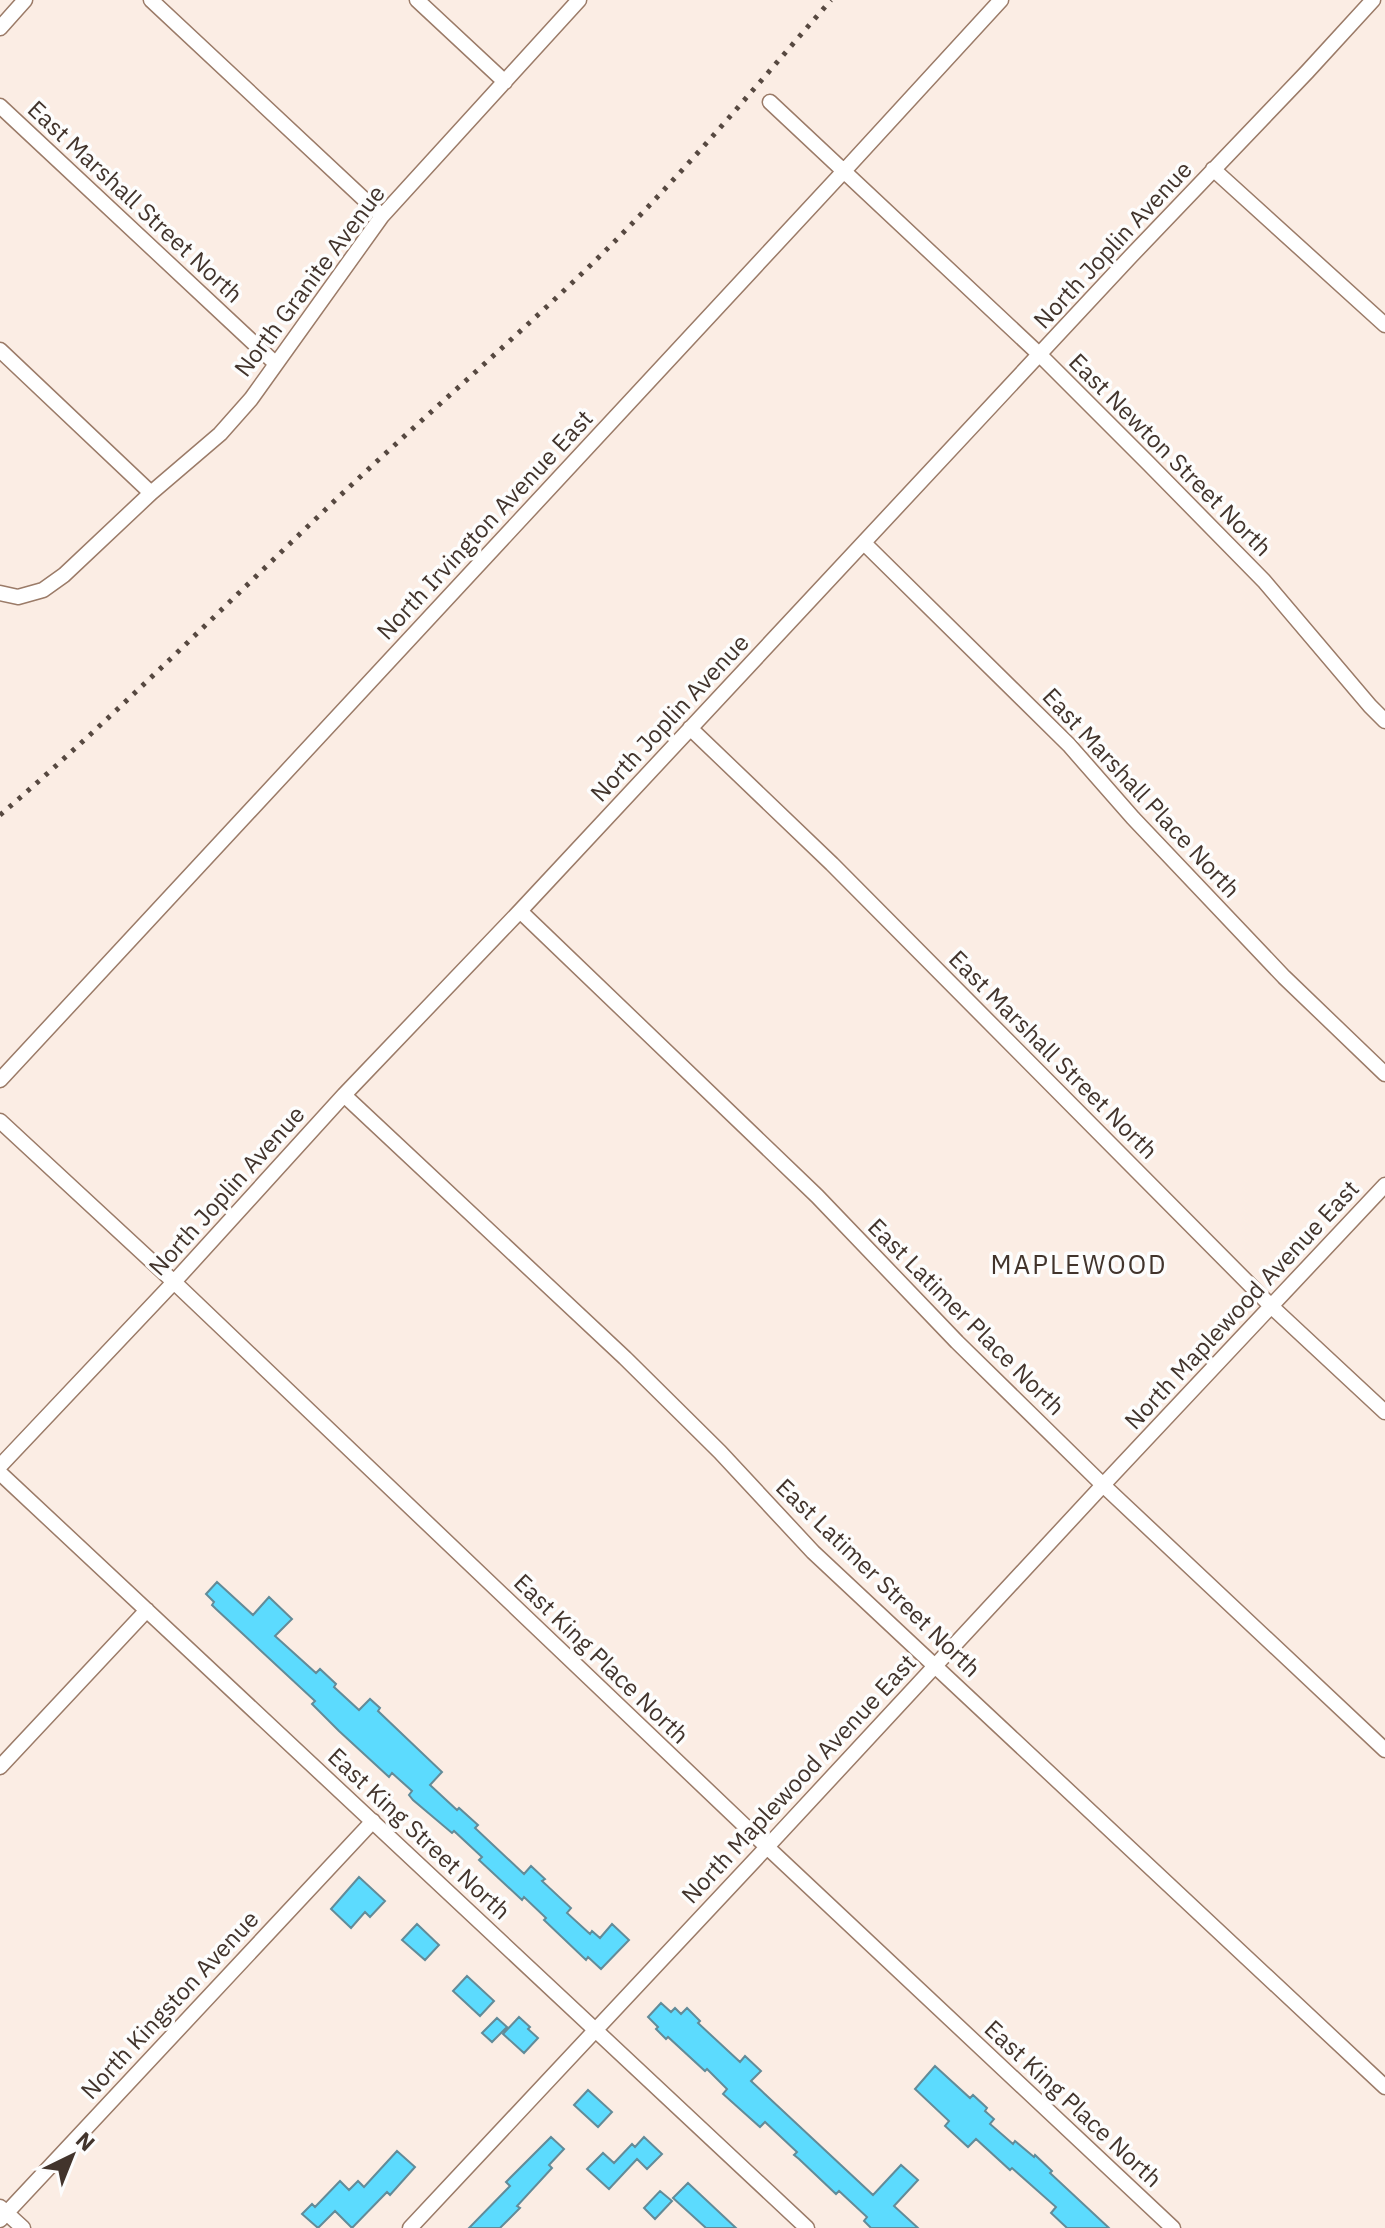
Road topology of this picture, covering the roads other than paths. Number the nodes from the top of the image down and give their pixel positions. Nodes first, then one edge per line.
1 (25, 0) edge
2 (151, 0) edge
3 (417, 0) edge
4 (579, 0) edge
5 (1001, 0) edge
6 (1373, 0) edge
7 (0, 28) edge
8 (505, 82) junction
9 (770, 102) dead end
10 (0, 106) edge
11 (1213, 169) junction
12 (844, 171) junction
13 (382, 216) junction
14 (1385, 325) edge
15 (0, 350) edge
16 (1040, 355) junction
17 (275, 363) junction
18 (151, 493) junction
19 (864, 543) junction
20 (0, 593) edge
21 (1385, 721) edge
22 (690, 728) junction
23 (520, 911) junction
24 (1385, 1074) edge
25 (0, 1080) edge
26 (344, 1095) junction
27 (0, 1121) edge
28 (1385, 1185) edge
29 (174, 1282) junction
30 (1272, 1307) junction
31 (1385, 1412) edge
32 (0, 1466) edge
33 (0, 1473) edge
34 (1103, 1485) junction
35 (147, 1610) junction
36 (935, 1666) junction
37 (1385, 1750) edge
38 (0, 1767) edge
39 (373, 1821) junction
40 (767, 1847) junction
41 (595, 2029) junction
42 (1385, 2087) edge
43 (2, 2213) edge
44 (23, 2228) edge
45 (410, 2228) edge
46 (807, 2228) edge
47 (1173, 2228) edge

1 - 7 street
2 - 13 street
3 - 8 street
4 - 8 street, North Granite Avenue
5 - 12 street, North Irvington Avenue East
6 - 11 street, North Joplin Avenue
8 - 13 street, North Granite Avenue
9 - 12 street, East Newton Street North
10 - 17 street, East Marshall Street North
11 - 14 street
11 - 16 street, North Joplin Avenue
12 - 16 street, East Newton Street North
12 - 25 street, North Irvington Avenue East
13 - 17 street, North Granite Avenue
15 - 18 street
16 - 19 street, North Joplin Avenue
16 - 21 street, East Newton Street North
17 - 18 street, North Granite Avenue
18 - 20 street, North Granite Avenue
19 - 22 street, North Joplin Avenue
19 - 24 street, East Marshall Place North
22 - 23 street, North Joplin Avenue
22 - 30 street, East Marshall Street North
23 - 26 street, North Joplin Avenue
23 - 34 street, East Latimer Place North
26 - 29 street, North Joplin Avenue
26 - 36 street, East Latimer Street North
27 - 29 street, East King Place North
28 - 30 street, North Maplewood Avenue East
29 - 32 street, North Joplin Avenue
29 - 40 street, East King Place North
30 - 31 street, East Marshall Street North
30 - 34 street, North Maplewood Avenue East
33 - 35 street, East King Street North
34 - 36 street, North Maplewood Avenue East
34 - 37 street, East Latimer Place North
35 - 38 street
35 - 39 street, East King Street North
36 - 40 street, North Maplewood Avenue East
36 - 42 street, East Latimer Street North
39 - 41 street, East King Street North
39 - 43 street, North Kingston Avenue
40 - 41 street, North Maplewood Avenue East
40 - 47 street, East King Place North
41 - 45 street, North Maplewood Avenue East
41 - 46 street, East King Street North
43 - 44 street

